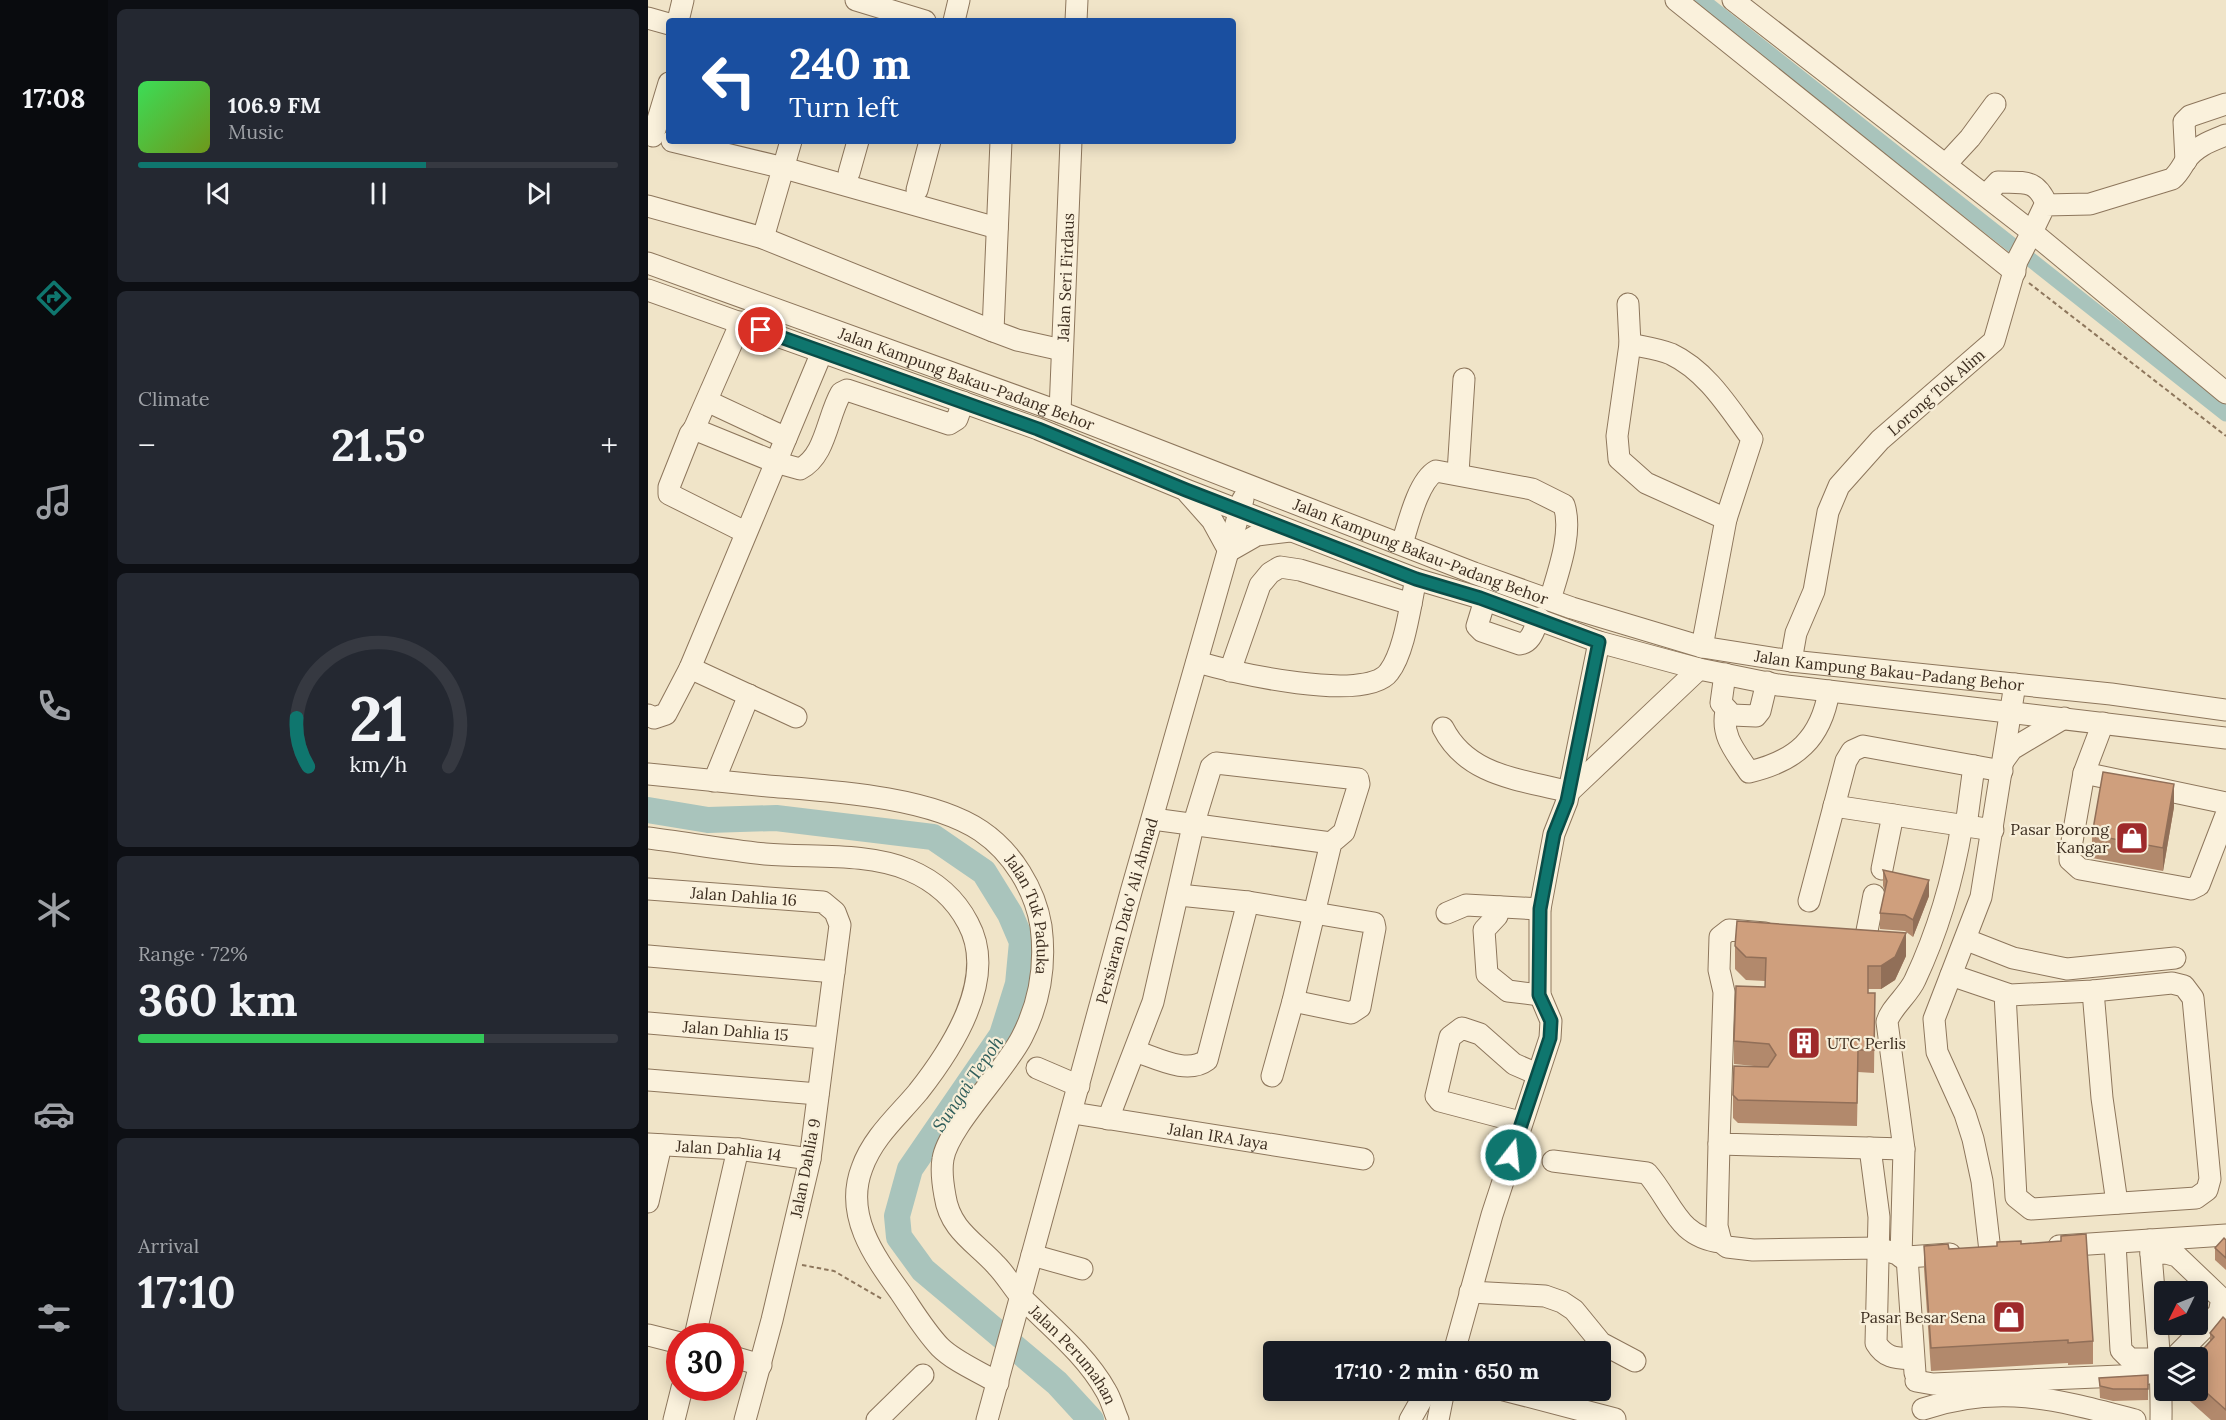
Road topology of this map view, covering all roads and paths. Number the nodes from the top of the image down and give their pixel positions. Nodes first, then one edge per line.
1 (683, 0) edge
2 (855, 0) edge
3 (959, 0) edge
4 (1077, 0) edge
5 (1676, 0) edge
6 (1733, 0) edge
7 (648, 18) edge
8 (679, 18) edge
9 (915, 18) edge
10 (955, 18) edge
11 (1076, 18) edge
12 (666, 23) edge
13 (666, 104) edge
14 (1995, 104) dead end
15 (2226, 104) edge
16 (2226, 135) edge
17 (661, 138) edge
18 (790, 144) edge
19 (857, 144) edge
20 (929, 144) edge
21 (1000, 144) edge
22 (1071, 144) edge
23 (716, 146) edge
24 (2186, 161) junction
25 (1946, 164) junction
26 (784, 168) junction
27 (849, 173) dead end
28 (917, 190) dead end
29 (1986, 195) junction
30 (2047, 205) junction
31 (648, 206) edge
32 (997, 228) junction
33 (763, 238) junction
34 (2023, 252) junction
35 (648, 263) edge
36 (648, 290) edge
37 (1628, 304) dead end
38 (741, 322) junction
39 (993, 332) junction
40 (1630, 344) junction
41 (1062, 350) junction
42 (822, 352) junction
43 (1464, 379) dead end
44 (2226, 393) edge
45 (707, 401) junction
46 (963, 402) junction
47 (1060, 412) junction
48 (694, 429) junction
49 (2226, 436) edge
50 (786, 438) junction
51 (775, 462) junction
52 (1458, 473) junction
53 (1247, 486) junction
54 (1186, 490) junction
55 (1240, 511) junction
56 (1726, 519) junction
57 (1295, 531) junction
58 (745, 532) junction
59 (1402, 544) junction
60 (1229, 552) junction
61 (1416, 579) junction
62 (1485, 600) junction
63 (1550, 600) junction
64 (1411, 604) junction
65 (1539, 618) junction
66 (1599, 642) junction
67 (1702, 646) junction
68 (1791, 661) junction
69 (1197, 662) junction
70 (690, 668) junction
71 (1699, 669) junction
72 (1230, 671) junction
73 (1725, 674) junction
74 (1767, 682) junction
75 (2015, 684) junction
76 (1829, 691) junction
77 (749, 695) junction
78 (2226, 710) edge
79 (1726, 711) junction
80 (2010, 714) junction
81 (648, 715) edge
82 (796, 717) dead end
83 (2064, 718) junction
84 (2103, 723) junction
85 (1443, 728) dead end
86 (2226, 738) edge
87 (1974, 766) junction
88 (2003, 766) junction
89 (2084, 773) junction
90 (648, 774) edge
91 (714, 781) junction
92 (1569, 792) junction
93 (2226, 803) edge
94 (1834, 807) junction
95 (2226, 815) edge
96 (1893, 816) junction
97 (1153, 819) junction
98 (1193, 826) junction
99 (1964, 826) junction
100 (1993, 830) junction
101 (648, 838) edge
102 (1331, 843) junction
103 (1882, 869) edge
104 (648, 889) edge
105 (1179, 895) junction
106 (1874, 895) dead end
107 (1809, 901) dead end
108 (1248, 902) junction
109 (1500, 907) junction
110 (1540, 909) junction
111 (835, 912) joint
112 (1314, 913) junction
113 (1447, 913) dead end
114 (1786, 935) edge
115 (1842, 939) edge
116 (1966, 940) junction
117 (648, 956) edge
118 (2175, 958) dead end
119 (834, 972) junction
120 (1951, 975) junction
121 (2093, 991) junction
122 (2005, 994) junction
123 (1539, 995) junction
124 (1905, 998) junction
125 (1293, 1001) junction
126 (1937, 1007) junction
127 (648, 1023) edge
128 (824, 1038) junction
129 (1135, 1051) junction
130 (1037, 1068) dead end
131 (1537, 1074) junction
132 (1272, 1076) dead end
133 (648, 1080) edge
134 (1079, 1086) junction
135 (818, 1094) junction
136 (1073, 1113) junction
137 (1108, 1119) junction
138 (1520, 1122) junction
139 (1719, 1144) junction
140 (654, 1145) edge
141 (1870, 1148) junction
142 (738, 1149) junction
143 (1904, 1149) junction
144 (810, 1159) junction
145 (1363, 1159) dead end
146 (1553, 1161) dead end
147 (648, 1202) edge
148 (2117, 1203) junction
149 (2226, 1235) edge
150 (1721, 1242) junction
151 (2115, 1242) junction
152 (2151, 1247) junction
153 (1878, 1248) junction
154 (2036, 1248) edge
155 (2013, 1250) edge
156 (1990, 1251) junction
157 (1032, 1255) junction
158 (1904, 1257) junction
159 (786, 1261) junction
160 (1082, 1269) dead end
161 (1470, 1292) junction
162 (883, 1300) dead end
163 (1019, 1303) junction
164 (698, 1323) edge
165 (648, 1335) edge
166 (666, 1340) edge
167 (1457, 1341) edge
168 (2165, 1347) edge
169 (2179, 1347) edge
170 (2154, 1358) edge
171 (1912, 1359) junction
172 (744, 1360) edge
173 (1635, 1361) dead end
174 (761, 1365) junction
175 (2154, 1368) edge
176 (1001, 1373) junction
177 (923, 1376) dead end
178 (1916, 1381) junction
179 (1967, 1390) junction
180 (679, 1401) edge
181 (1421, 1401) edge
182 (1442, 1401) edge
183 (1546, 1401) edge
184 (2161, 1401) edge
185 (1924, 1415) edge
186 (1615, 1419) edge
187 (674, 1420) edge
188 (745, 1420) edge
189 (877, 1420) edge
190 (987, 1420) edge
191 (1118, 1420) edge
192 (1410, 1420) edge
193 (1438, 1420) edge
194 (2135, 1420) edge
195 (2161, 1420) edge

1 - 8 street
2 - 9 street
3 - 10 street
4 - 11 street
5 - 34 street
6 - 25 street
7 - 12 street
13 - 17 street
14 - 25 street
15 - 24 street
16 - 24 street
18 - 26 street
19 - 27 street
20 - 28 street
21 - 32 street
22 - 41 street, Jalan Seri Firdaus
23 - 26 street
24 - 30 street
25 - 29 street
26 - 32 street
26 - 33 street
29 - 30 street
29 - 34 street
30 - 34 street, Lorong Tok Alim
31 - 33 street
32 - 39 street
33 - 39 street
34 - 44 street
34 - 49 path
34 - 68 street, Lorong Tok Alim
35 - 47 street, Jalan Kampung Bakau-Padang Behor
36 - 38 street, Jalan Kampung Bakau-Padang Behor
37 - 40 street
38 - 42 street, Jalan Kampung Bakau-Padang Behor
38 - 45 street
39 - 41 street
40 - 56 street
40 - 56 street
41 - 47 street, Jalan Seri Firdaus
42 - 46 street, Jalan Kampung Bakau-Padang Behor
42 - 50 street
43 - 52 street
45 - 48 street
45 - 50 street
46 - 51 street
46 - 54 street, Jalan Kampung Bakau-Padang Behor
47 - 53 street, Jalan Kampung Bakau-Padang Behor
48 - 51 street
48 - 58 street
50 - 51 street
51 - 58 street
52 - 59 street
52 - 63 street
53 - 55 street, Persiaran Dato' Ali Ahmad
53 - 59 street, Jalan Kampung Bakau-Padang Behor
54 - 55 street, Jalan Kampung Bakau-Padang Behor
54 - 60 street
55 - 57 street, Jalan Kampung Bakau-Padang Behor
55 - 60 street, Persiaran Dato' Ali Ahmad
56 - 67 street
57 - 60 street
57 - 61 street, Jalan Kampung Bakau-Padang Behor
58 - 70 street
59 - 63 street, Jalan Kampung Bakau-Padang Behor
60 - 69 street, Persiaran Dato' Ali Ahmad
61 - 62 street, Jalan Kampung Bakau-Padang Behor
61 - 64 street
62 - 65 street, Jalan Kampung Bakau-Padang Behor
62 - 65 street
63 - 67 street, Jalan Kampung Bakau-Padang Behor
64 - 72 street
64 - 72 street
65 - 66 street, Jalan Kampung Bakau-Padang Behor
66 - 71 street, Jalan Kampung Bakau-Padang Behor
66 - 92 street
67 - 68 street, Jalan Kampung Bakau-Padang Behor
68 - 75 street, Jalan Kampung Bakau-Padang Behor
69 - 72 street
69 - 97 street, Persiaran Dato' Ali Ahmad
70 - 77 street
70 - 81 street
71 - 73 street, Jalan Kampung Bakau-Padang Behor
71 - 92 street
73 - 74 street, Jalan Kampung Bakau-Padang Behor
73 - 79 street
74 - 76 street, Jalan Kampung Bakau-Padang Behor
74 - 79 street
75 - 78 street, Jalan Kampung Bakau-Padang Behor
75 - 80 street
76 - 79 street
76 - 80 street, Jalan Kampung Bakau-Padang Behor
77 - 82 street
77 - 91 street
80 - 83 street, Jalan Kampung Bakau-Padang Behor
80 - 88 street
83 - 84 street, Jalan Kampung Bakau-Padang Behor
83 - 88 street
84 - 86 street, Jalan Kampung Bakau-Padang Behor
84 - 89 street
85 - 92 street
87 - 88 street
87 - 94 street
87 - 99 street
88 - 100 street
89 - 93 street
89 - 95 street
90 - 91 street, Jalan Tuk Paduka
91 - 163 street, Jalan Tuk Paduka
92 - 110 street
94 - 96 street
94 - 107 street
96 - 99 street
96 - 103 street
97 - 98 street
97 - 134 street, Persiaran Dato' Ali Ahmad
98 - 102 street
98 - 102 street
98 - 105 street
99 - 100 street
99 - 124 street
100 - 116 street
101 - 176 street
102 - 112 street
104 - 111 street, Jalan Dahlia 16
105 - 108 street
105 - 129 street
106 - 115 street
108 - 112 street
108 - 129 street
109 - 110 street
109 - 113 street
109 - 123 street
110 - 123 street
111 - 119 street, Jalan Dahlia 9
112 - 125 street
112 - 125 street
114 - 139 street
116 - 118 street
116 - 120 street
117 - 119 street
119 - 128 street, Jalan Dahlia 9
120 - 122 street
120 - 126 street
121 - 122 street
121 - 148 street
121 - 148 street
122 - 148 street
123 - 131 street
124 - 126 street
124 - 143 street
125 - 132 street
126 - 156 street
127 - 128 street, Jalan Dahlia 15
128 - 135 street, Jalan Dahlia 9
129 - 137 street
130 - 134 street
131 - 138 street
131 - 138 street
133 - 135 street
134 - 136 street, Persiaran Dato' Ali Ahmad
135 - 144 street, Jalan Dahlia 9
136 - 137 street, Jalan IRA Jaya
136 - 157 street, Persiaran Dato' Ali Ahmad
137 - 145 street, Jalan IRA Jaya
138 - 161 street
139 - 141 street
139 - 150 street
140 - 142 street, Jalan Dahlia 14
140 - 147 street
141 - 143 street
141 - 153 street
142 - 144 street, Jalan Dahlia 14
142 - 164 street
143 - 158 street
144 - 159 street, Jalan Dahlia 9
146 - 150 street
149 - 152 street
150 - 153 street
151 - 152 street
151 - 154 street
151 - 170 street
152 - 168 street
152 - 169 street
153 - 158 street
153 - 171 street
155 - 156 street
156 - 158 street
157 - 160 street
157 - 163 street, Persiaran Dato' Ali Ahmad
158 - 171 street
159 - 162 path
159 - 174 street, Jalan Dahlia 9
161 - 167 street
161 - 173 street
163 - 176 street, Persiaran Dato' Ali Ahmad
163 - 191 street, Jalan Perumahan
165 - 166 street
171 - 178 street
172 - 174 street
174 - 188 street, Jalan Dahlia 9
175 - 179 street
176 - 190 street, Persiaran Dato' Ali Ahmad
177 - 189 street
178 - 179 street
178 - 185 street
179 - 185 street
179 - 194 street
180 - 187 street
181 - 192 street
182 - 193 street
183 - 186 street
184 - 195 street

